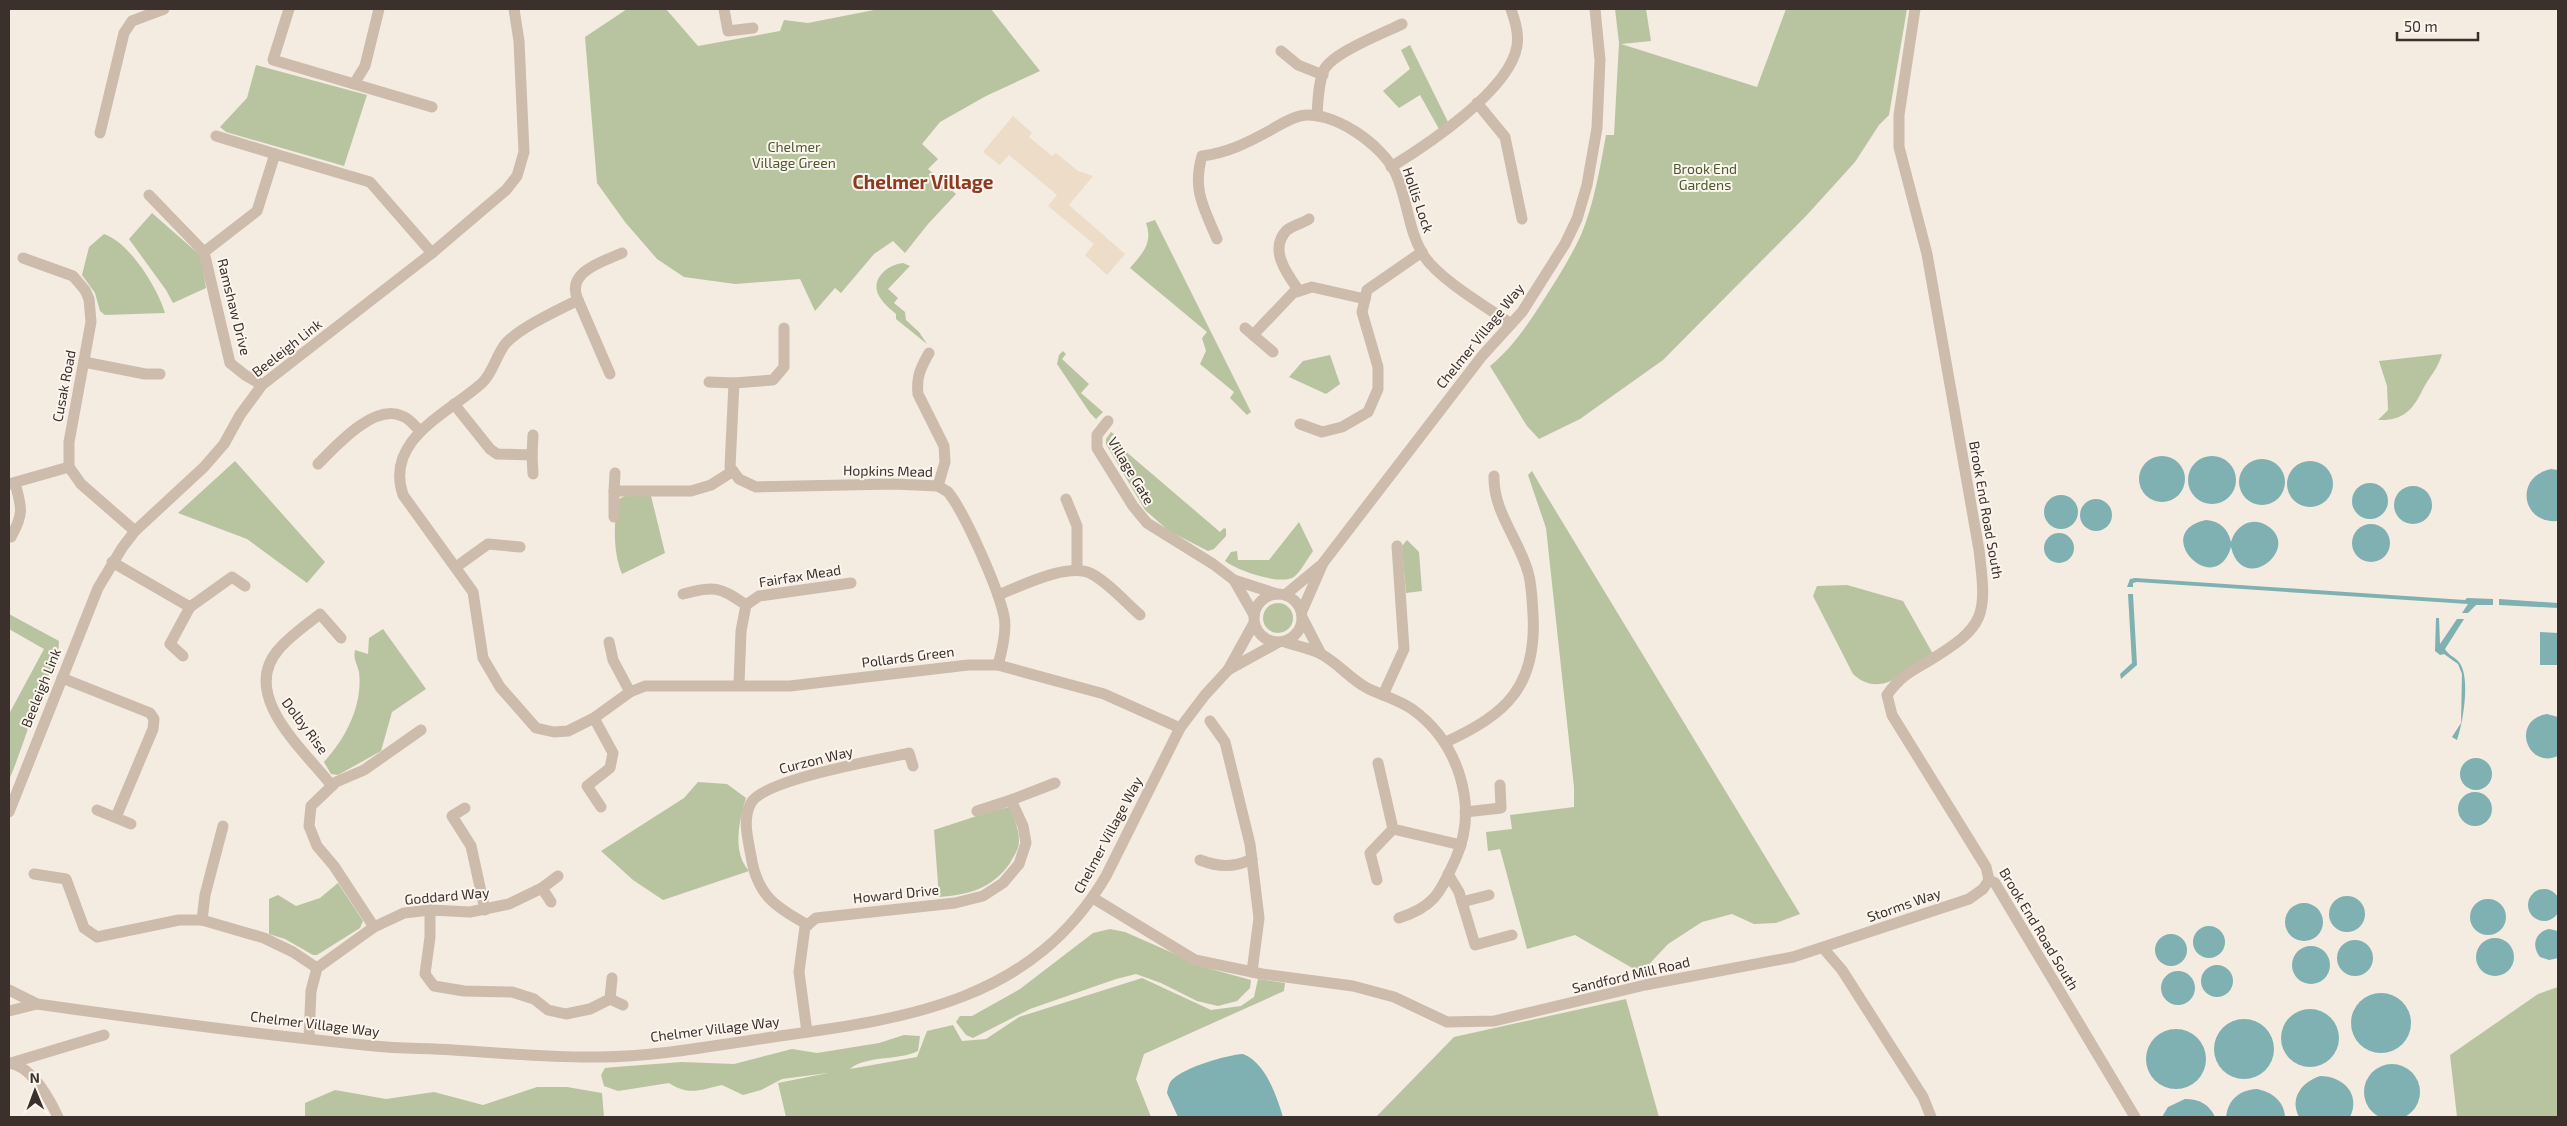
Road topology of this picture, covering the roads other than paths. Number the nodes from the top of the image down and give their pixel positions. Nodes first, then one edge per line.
1 (164, 9) edge
2 (289, 9) edge
3 (379, 9) edge
4 (514, 9) edge
5 (724, 9) edge
6 (1511, 9) edge
7 (1595, 9) edge
8 (1915, 9) edge
9 (1402, 24) dead end
10 (753, 28) dead end
11 (1281, 51) dead end
12 (1323, 75) junction
13 (354, 84) junction
14 (1477, 103) junction
15 (432, 107) dead end
16 (1317, 116) junction
17 (100, 133) dead end
18 (216, 136) dead end
19 (274, 154) junction
20 (1391, 167) junction
21 (149, 195) dead end
22 (1309, 219) dead end
23 (1522, 219) dead end
24 (1217, 239) dead end
25 (204, 252) junction
26 (1422, 252) junction
27 (432, 253) junction
28 (622, 253) dead end
29 (23, 258) dead end
30 (1299, 291) junction
31 (1365, 299) junction
32 (578, 300) junction
33 (1511, 324) junction
34 (784, 328) dead end
35 (1273, 352) dead end
36 (929, 353) dead end
37 (84, 362) junction
38 (160, 374) dead end
39 (610, 374) dead end
40 (708, 382) dead end
41 (734, 383) junction
42 (262, 385) junction
43 (454, 404) junction
44 (1108, 421) dead end
45 (1300, 424) dead end
46 (420, 431) junction
47 (532, 435) dead end
48 (532, 455) junction
49 (318, 464) dead end
50 (69, 467) junction
51 (733, 471) junction
52 (533, 474) dead end
53 (615, 474) dead end
54 (1494, 476) dead end
55 (12, 484) edge
56 (938, 486) junction
57 (614, 491) junction
58 (1066, 498) dead end
59 (614, 517) dead end
60 (135, 531) junction
61 (11, 537) dead end
62 (1397, 546) dead end
63 (520, 547) dead end
64 (112, 562) junction
65 (1323, 564) junction
66 (456, 567) junction
67 (1077, 570) junction
68 (1234, 580) junction
69 (851, 583) dead end
70 (245, 586) dead end
71 (683, 594) dead end
72 (998, 594) junction
73 (1281, 594) junction
74 (746, 604) junction
75 (190, 607) junction
76 (1140, 615) dead end
77 (1302, 615) junction
78 (1254, 619) junction
79 (340, 638) dead end
80 (609, 642) dead end
81 (1281, 643) junction
82 (1321, 654) junction
83 (183, 656) dead end
84 (998, 665) junction
85 (1228, 670) junction
86 (62, 678) junction
87 (739, 684) junction
88 (630, 692) junction
89 (1383, 695) junction
90 (594, 718) junction
91 (1210, 721) dead end
92 (1180, 728) junction
93 (421, 730) dead end
94 (1446, 742) junction
95 (1378, 763) dead end
96 (913, 766) dead end
97 (1055, 783) dead end
98 (1500, 785) dead end
99 (332, 786) junction
100 (1011, 800) junction
101 (465, 808) dead end
102 (601, 808) dead end
103 (98, 810) dead end
104 (977, 811) dead end
105 (9, 812) edge
106 (1465, 812) junction
107 (116, 817) junction
108 (131, 824) dead end
109 (224, 826) dead end
110 (1393, 829) junction
111 (1461, 845) junction
112 (1252, 859) junction
113 (1200, 860) dead end
114 (34, 874) dead end
115 (1448, 874) junction
116 (558, 876) dead end
117 (1377, 880) dead end
118 (1989, 880) junction
119 (542, 888) junction
120 (1489, 895) dead end
121 (1093, 898) junction
122 (551, 902) dead end
123 (1462, 902) junction
124 (430, 910) junction
125 (485, 910) junction
126 (1399, 918) dead end
127 (202, 920) junction
128 (808, 924) junction
129 (374, 927) junction
130 (1512, 935) dead end
131 (1823, 948) junction
132 (317, 968) junction
133 (1252, 972) junction
134 (612, 978) dead end
135 (9, 990) edge
136 (610, 999) junction
137 (38, 1004) junction
138 (623, 1005) dead end
139 (9, 1011) edge
140 (808, 1032) junction
141 (104, 1035) dead end
142 (309, 1038) junction
143 (10, 1063) edge
144 (58, 1117) edge
145 (1931, 1117) edge
146 (2135, 1117) edge

1 - 17 street
2 - 13 street
3 - 13 street
4 - 27 street, Beeleigh Link
5 - 10 street
6 - 14 street
7 - 33 street, Chelmer Village Way
8 - 118 street, Brook End Road South
9 - 12 street
11 - 12 street
12 - 16 street
13 - 15 street
14 - 20 street
14 - 23 street
16 - 20 street, Hollis Lock
16 - 24 street, Hollis Lock
18 - 19 street
19 - 25 street, Ramshaw Drive
19 - 27 street
20 - 26 street, Hollis Lock
21 - 25 street, Ramshaw Drive
22 - 30 street
25 - 42 street, Ramshaw Drive
26 - 31 street
26 - 33 street, Hollis Lock
27 - 42 street, Beeleigh Link
28 - 32 street
29 - 37 street, Cusak Road
30 - 31 street
30 - 35 street
31 - 45 street
32 - 39 street
32 - 43 street, Pollards Green
33 - 65 street, Chelmer Village Way
34 - 41 street
36 - 56 street
37 - 38 street
37 - 50 street, Cusak Road
40 - 41 street
41 - 51 street
42 - 60 street, Beeleigh Link
43 - 46 street, Pollards Green
43 - 48 street
44 - 68 street, Village Gate
46 - 49 street
46 - 66 street, Pollards Green
47 - 48 street
48 - 52 street
50 - 55 street
50 - 60 street
51 - 56 street, Hopkins Mead
51 - 57 street
53 - 57 street
54 - 94 street
55 - 61 street
56 - 72 street, Hopkins Mead
57 - 59 street
58 - 67 street
60 - 64 street, Beeleigh Link
62 - 89 street
63 - 66 street
64 - 75 street
64 - 86 street, Beeleigh Link
65 - 73 street, Chelmer Village Way
65 - 77 street, Chelmer Village Way
66 - 90 street, Pollards Green
67 - 72 street
67 - 76 street
68 - 73 street, Village Gate
68 - 78 street, Village Gate
69 - 74 street, Fairfax Mead
70 - 75 street
71 - 74 street
72 - 84 street, Hopkins Mead
73 - 77 street
73 - 78 street, Chelmer Village Way
74 - 87 street, Fairfax Mead
75 - 83 street
77 - 81 street, Chelmer Village Way
77 - 82 street
78 - 81 street
78 - 85 street, Chelmer Village Way
79 - 99 street, Dolby Rise
80 - 88 street
81 - 82 street
81 - 85 street, Chelmer Village Way
82 - 89 street
84 - 87 street, Pollards Green
84 - 92 street, Pollards Green
85 - 92 street, Chelmer Village Way
86 - 105 street, Beeleigh Link
86 - 107 street
87 - 88 street, Pollards Green
88 - 90 street, Pollards Green
89 - 94 street
90 - 102 street
91 - 112 street
92 - 121 street, Chelmer Village Way
93 - 99 street
94 - 106 street
95 - 110 street
96 - 128 street, Curzon Way
97 - 100 street
98 - 106 street
99 - 129 street
100 - 104 street
100 - 128 street, Howard Drive
101 - 125 street
103 - 107 street
106 - 111 street
107 - 108 street
109 - 127 street
110 - 111 street
110 - 117 street
111 - 115 street
112 - 113 street
112 - 133 street
114 - 127 street
115 - 123 street
115 - 126 street
116 - 119 street, Goddard Way
118 - 131 street, Storms Way
118 - 146 street, Brook End Road South
119 - 122 street
119 - 125 street, Goddard Way
120 - 123 street
121 - 133 street, Sandford Mill Road
121 - 140 street, Chelmer Village Way
123 - 130 street
124 - 125 street, Goddard Way
124 - 129 street, Goddard Way
124 - 136 street
127 - 132 street
128 - 140 street
129 - 132 street, Goddard Way
131 - 133 street, Sandford Mill Road
131 - 145 street
132 - 142 street
134 - 136 street
135 - 137 street, Chelmer Village Way
136 - 138 street
137 - 139 street, Chelmer Village Way
137 - 142 street, Chelmer Village Way
140 - 142 street, Chelmer Village Way
141 - 143 street
143 - 144 street

